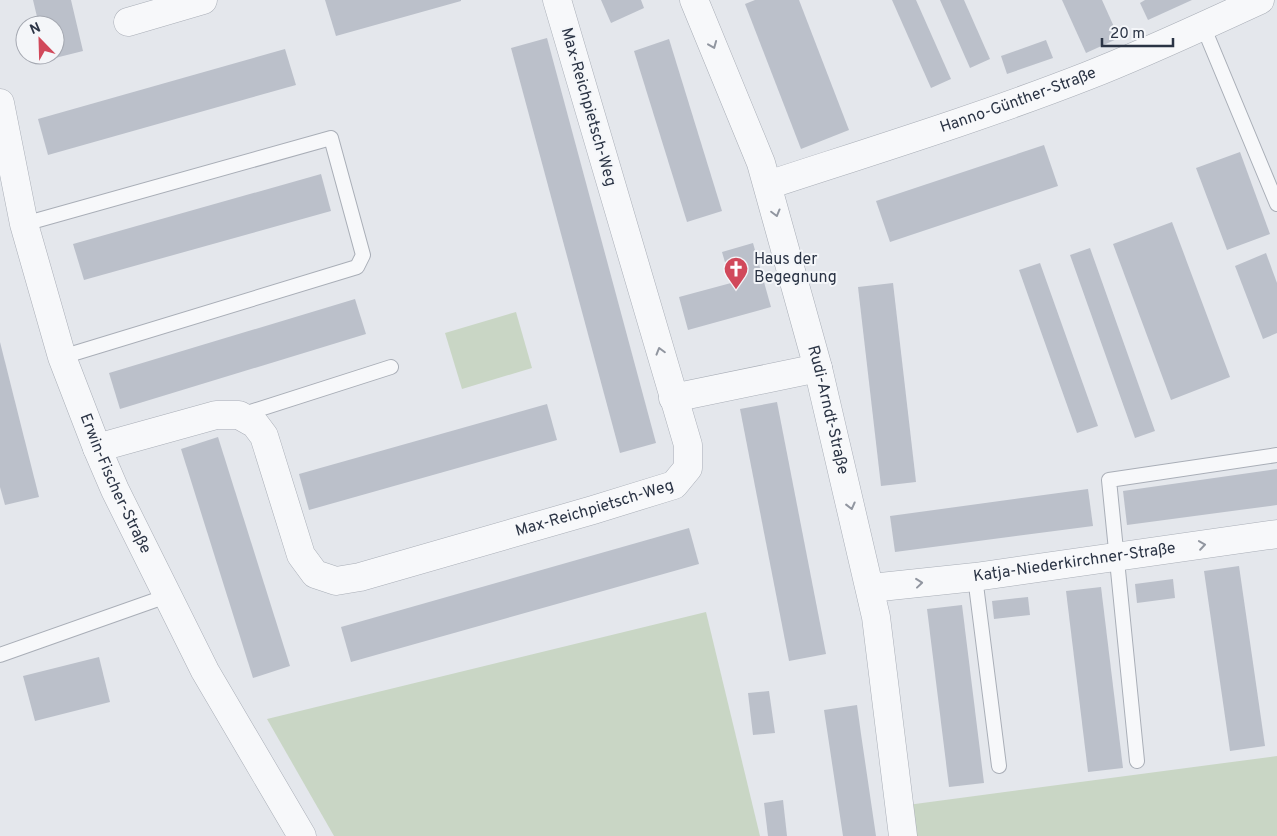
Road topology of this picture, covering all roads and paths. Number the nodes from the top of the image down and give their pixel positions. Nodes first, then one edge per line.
1 (203, 0) edge
2 (557, 0) edge
3 (694, 0) edge
4 (1260, 0) edge
5 (128, 22) dead end
6 (1204, 26) junction
7 (0, 103) edge
8 (768, 185) junction
9 (1277, 204) edge
10 (24, 224) junction
11 (62, 357) junction
12 (390, 367) dead end
13 (818, 368) junction
14 (674, 398) junction
15 (239, 415) junction
16 (97, 448) junction
17 (1277, 455) edge
18 (1277, 534) edge
19 (1116, 557) junction
20 (975, 576) junction
21 (871, 588) junction
22 (167, 596) junction
23 (0, 655) edge
24 (1137, 761) dead end
25 (999, 766) dead end
26 (302, 836) edge
27 (903, 836) edge

1 - 5 street
14 -> 2 street, Max-Reichpietsch-Weg
3 -> 8 street, Rudi-Arndt-Straße
4 - 6 street, Hanno-Günther-Straße
6 - 8 street, Hanno-Günther-Straße
6 - 9 lane
7 - 10 street, Erwin-Fischer-Straße
8 -> 13 street, Rudi-Arndt-Straße
10 - 11 street, Erwin-Fischer-Straße
10 - 11 lane
11 - 16 street, Erwin-Fischer-Straße
12 - 15 lane
13 - 14 street
13 -> 21 street, Rudi-Arndt-Straße
14 - 15 street, Max-Reichpietsch-Weg
15 - 16 street
16 - 22 street, Erwin-Fischer-Straße
17 - 19 lane
19 -> 18 street, Katja-Niederkirchner-Straße
19 - 20 street, Katja-Niederkirchner-Straße
19 - 24 lane
21 -> 20 street, Katja-Niederkirchner-Straße
20 - 25 lane
21 - 27 street, Rudi-Arndt-Straße
22 - 23 lane
22 - 26 street, Erwin-Fischer-Straße

